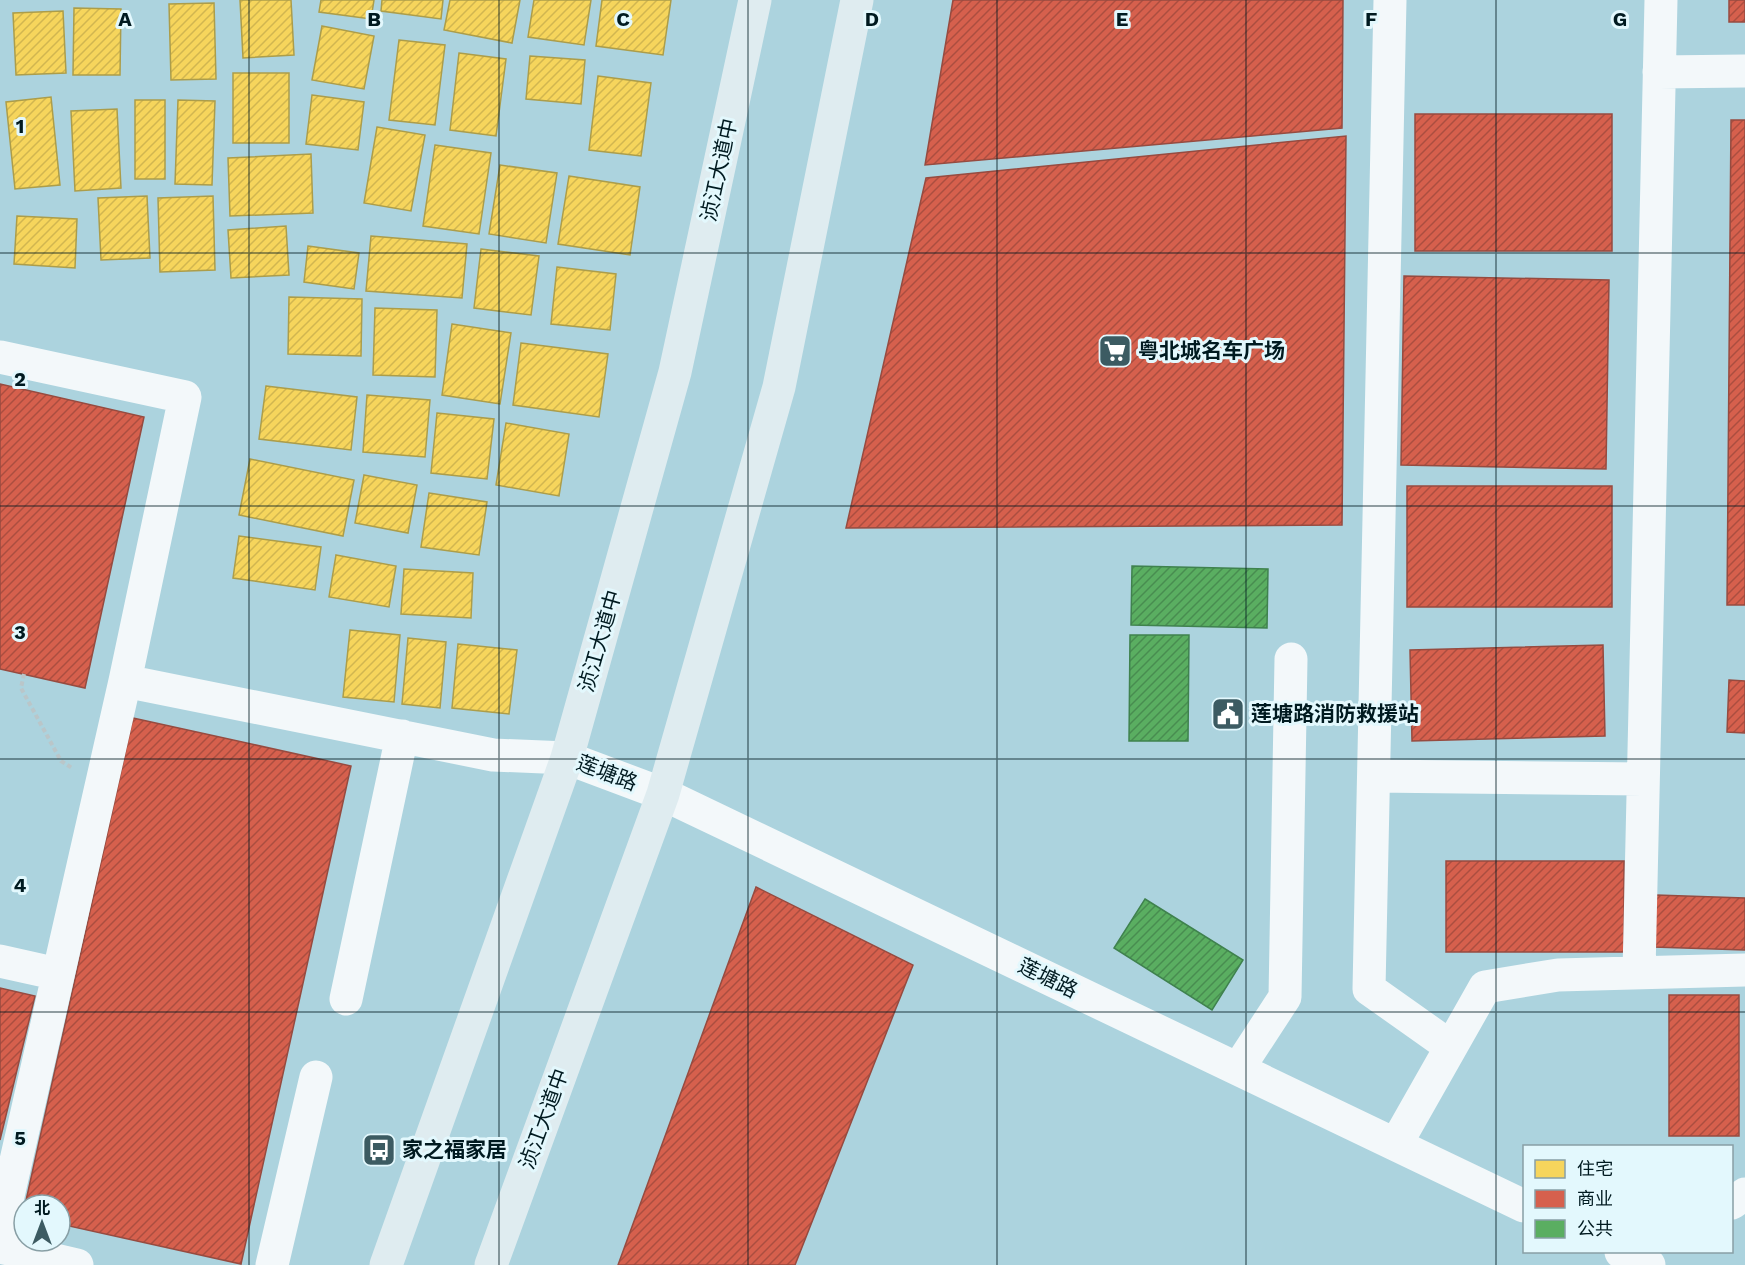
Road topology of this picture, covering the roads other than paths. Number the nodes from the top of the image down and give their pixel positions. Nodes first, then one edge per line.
1 (755, 0) edge
2 (857, 0) edge
3 (1390, 0) edge
4 (1661, 0) edge
5 (1745, 71) edge
6 (1659, 72) junction
7 (0, 357) edge
8 (1291, 659) dead end
9 (125, 681) junction
10 (402, 736) junction
11 (567, 758) junction
12 (1374, 776) junction
13 (1643, 779) junction
14 (663, 794) junction
15 (0, 961) edge
16 (1745, 970) edge
17 (1639, 972) junction
18 (58, 974) junction
19 (346, 999) dead end
20 (1451, 1047) junction
21 (1238, 1069) junction
22 (316, 1077) dead end
23 (1396, 1144) junction
24 (1523, 1206) edge
25 (0, 1231) edge
26 (0, 1247) edge
27 (77, 1265) edge
28 (272, 1265) edge
29 (386, 1265) edge
30 (491, 1265) edge

1 - 11 main road, 浈江大道中
2 - 14 main road, 浈江大道中
3 - 12 street
4 - 6 street
5 - 6 street
6 - 13 street
7 - 9 street
8 - 21 street
9 - 10 street, 莲塘路
9 - 18 street
10 - 11 street, 莲塘路
10 - 19 street
11 - 14 street, 莲塘路
11 - 29 main road, 浈江大道中
12 - 13 street
12 - 20 street
13 - 17 street
14 - 21 street, 莲塘路
14 - 30 main road, 浈江大道中
15 - 18 street
16 - 17 street
17 - 20 street
18 - 25 street
20 - 23 street
21 - 23 street, 莲塘路
22 - 28 street
23 - 24 street, 莲塘路
26 - 27 street

